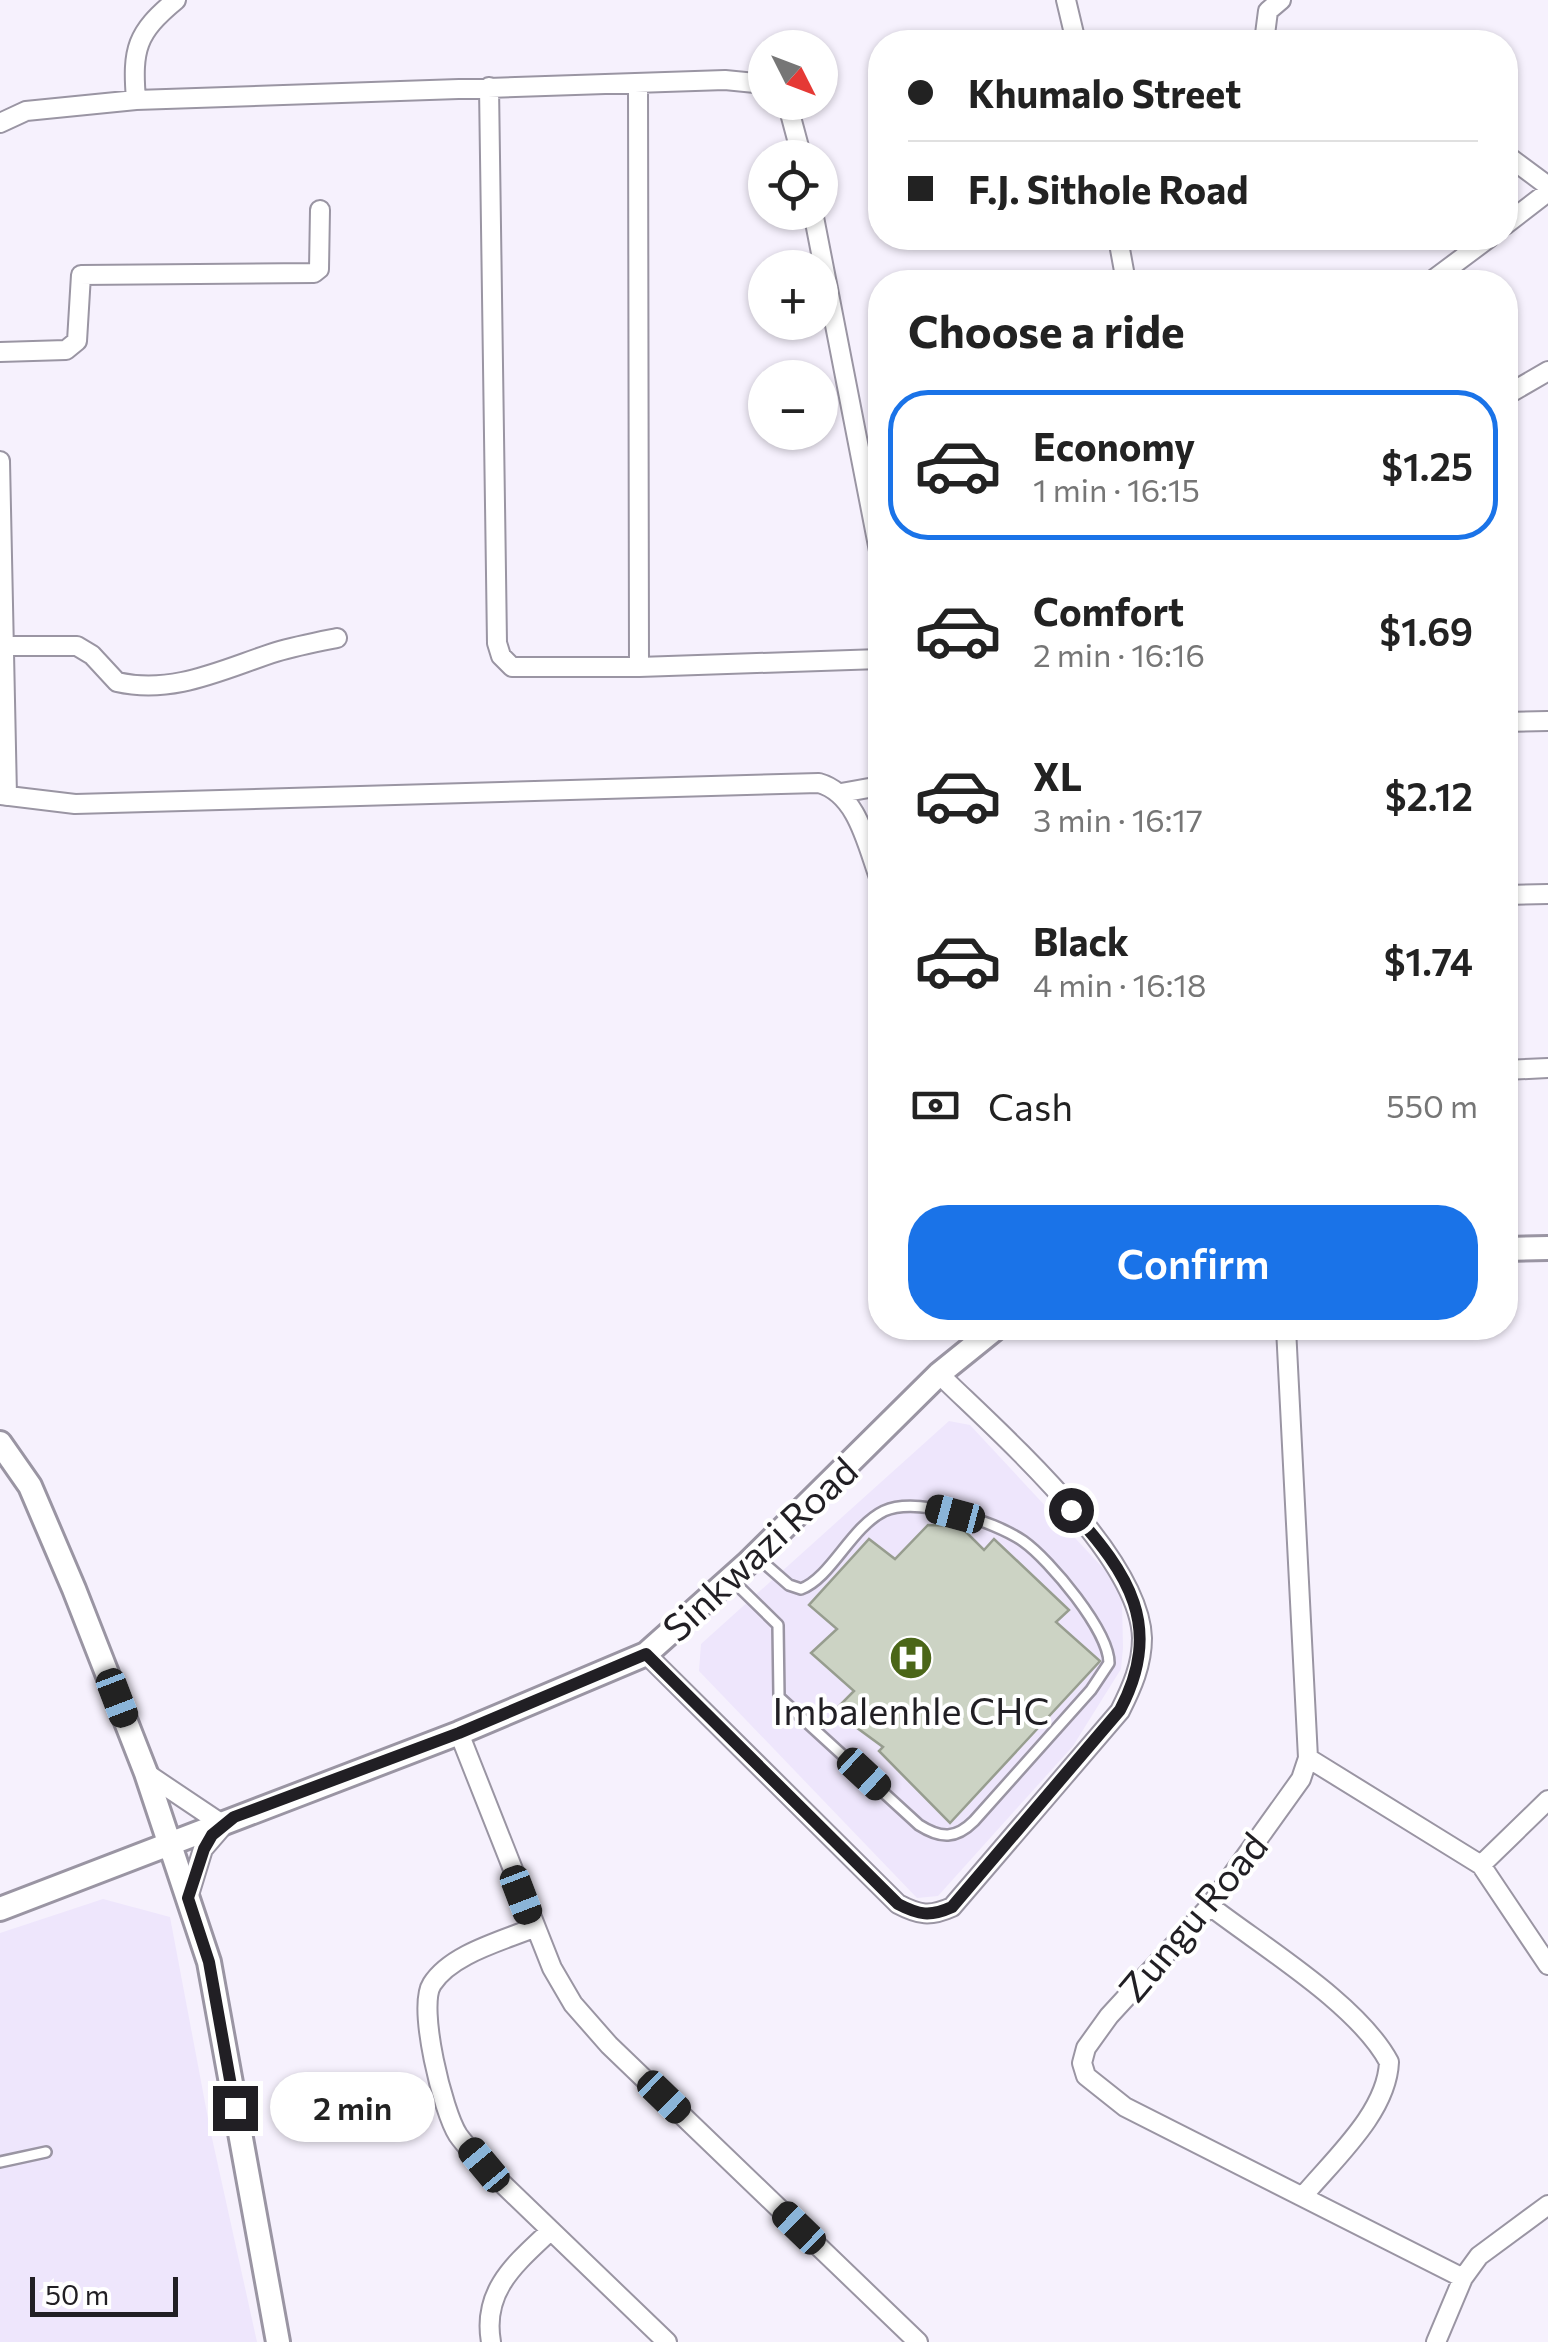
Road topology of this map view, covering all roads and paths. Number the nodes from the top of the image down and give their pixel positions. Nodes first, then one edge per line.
1 (176, 0) edge
2 (1066, 0) edge
3 (1281, 0) edge
4 (1073, 30) edge
5 (1266, 30) edge
6 (748, 82) edge
7 (638, 84) junction
8 (489, 87) junction
9 (136, 100) junction
10 (0, 123) edge
11 (1518, 165) edge
12 (1548, 189) edge
13 (320, 210) dead end
14 (1518, 215) edge
15 (816, 230) edge
16 (1473, 250) edge
17 (1446, 270) edge
18 (0, 352) edge
19 (1548, 371) edge
20 (1518, 388) edge
21 (0, 460) edge
22 (0, 478) edge
23 (868, 495) edge
24 (337, 638) dead end
25 (4, 646) junction
26 (868, 659) edge
27 (638, 666) junction
28 (1548, 721) edge
29 (1518, 722) edge
30 (868, 788) edge
31 (841, 793) junction
32 (4, 796) edge
33 (868, 849) edge
34 (1548, 894) edge
35 (1518, 895) edge
36 (1548, 1068) edge
37 (1518, 1069) edge
38 (1548, 1248) edge
39 (1518, 1249) edge
40 (981, 1340) edge
41 (1287, 1340) edge
42 (939, 1374) junction
43 (0, 1443) edge
44 (755, 1556) junction
45 (730, 1578) junction
46 (646, 1654) junction
47 (459, 1733) junction
48 (1308, 1758) junction
49 (146, 1773) junction
50 (1548, 1800) edge
51 (226, 1820) junction
52 (170, 1842) junction
53 (1480, 1865) junction
54 (188, 1898) junction
55 (1210, 1906) junction
56 (0, 1909) edge
57 (533, 1928) junction
58 (1548, 1965) edge
59 (46, 2152) dead end
60 (0, 2162) edge
61 (1304, 2195) junction
62 (1548, 2205) edge
63 (549, 2232) junction
64 (1462, 2278) junction
65 (908, 2339) edge
66 (278, 2342) edge
67 (491, 2342) edge
68 (666, 2342) edge
69 (1436, 2342) edge

1 - 9 street
2 - 4 street
3 - 5 street
6 - 7 street
7 - 8 street
7 - 27 street
8 - 9 street
8 - 27 street
9 - 10 street
11 - 12 street
12 - 14 street
13 - 18 street
15 - 23 street
16 - 17 street
19 - 20 street
21 - 22 street
22 - 25 street
24 - 25 street
25 - 32 street
26 - 27 street
28 - 29 street
30 - 31 street
31 - 32 street
31 - 33 street
34 - 35 street
36 - 37 street
38 - 39 street
40 - 42 street, Sinkwazi Road
41 - 48 street
42 - 44 street, Sinkwazi Road
42 - 46 street
43 - 49 street
44 - 45 street, Sinkwazi Road
44 - 45 lane
45 - 46 street, Sinkwazi Road
46 - 47 street, Sinkwazi Road
47 - 51 street, Sinkwazi Road
47 - 57 street
48 - 53 street
48 - 55 street, Zungu Road
49 - 51 street
49 - 52 street
50 - 53 street
51 - 52 street, Sinkwazi Road
51 - 54 street
52 - 54 street
52 - 56 street, Sinkwazi Road
53 - 58 street
54 - 66 street
55 - 61 street
55 - 61 street, Zungu Road
57 - 63 street
57 - 65 street
59 - 60 lane
61 - 64 street, Zungu Road
62 - 64 street
63 - 67 street
63 - 68 street
64 - 69 street

